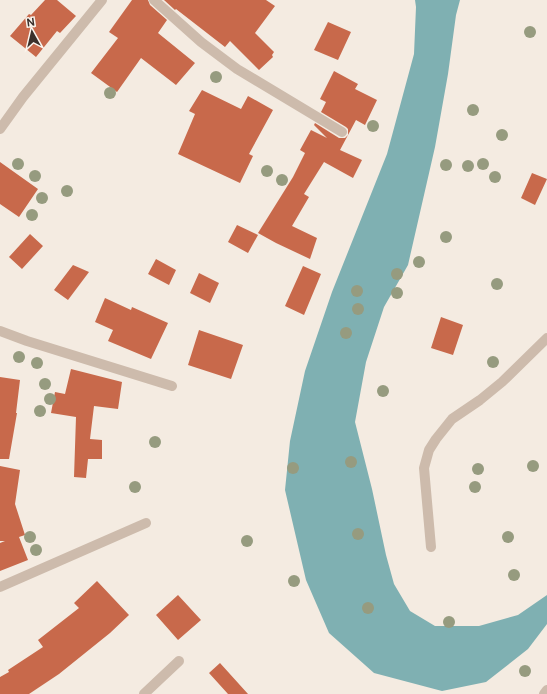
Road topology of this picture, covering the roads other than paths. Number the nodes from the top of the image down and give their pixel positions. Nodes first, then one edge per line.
1 (102, 0) edge
2 (154, 0) edge
3 (0, 129) edge
4 (342, 132) dead end
5 (0, 331) edge
6 (547, 338) edge
7 (172, 386) dead end
8 (146, 523) dead end
9 (431, 547) dead end
10 (0, 587) edge
11 (179, 661) dead end
12 (547, 690) edge
13 (144, 694) edge
14 (544, 694) edge

1 - 3 street
2 - 4 street
5 - 7 street
6 - 9 street
8 - 10 street
11 - 13 street
12 - 14 street

